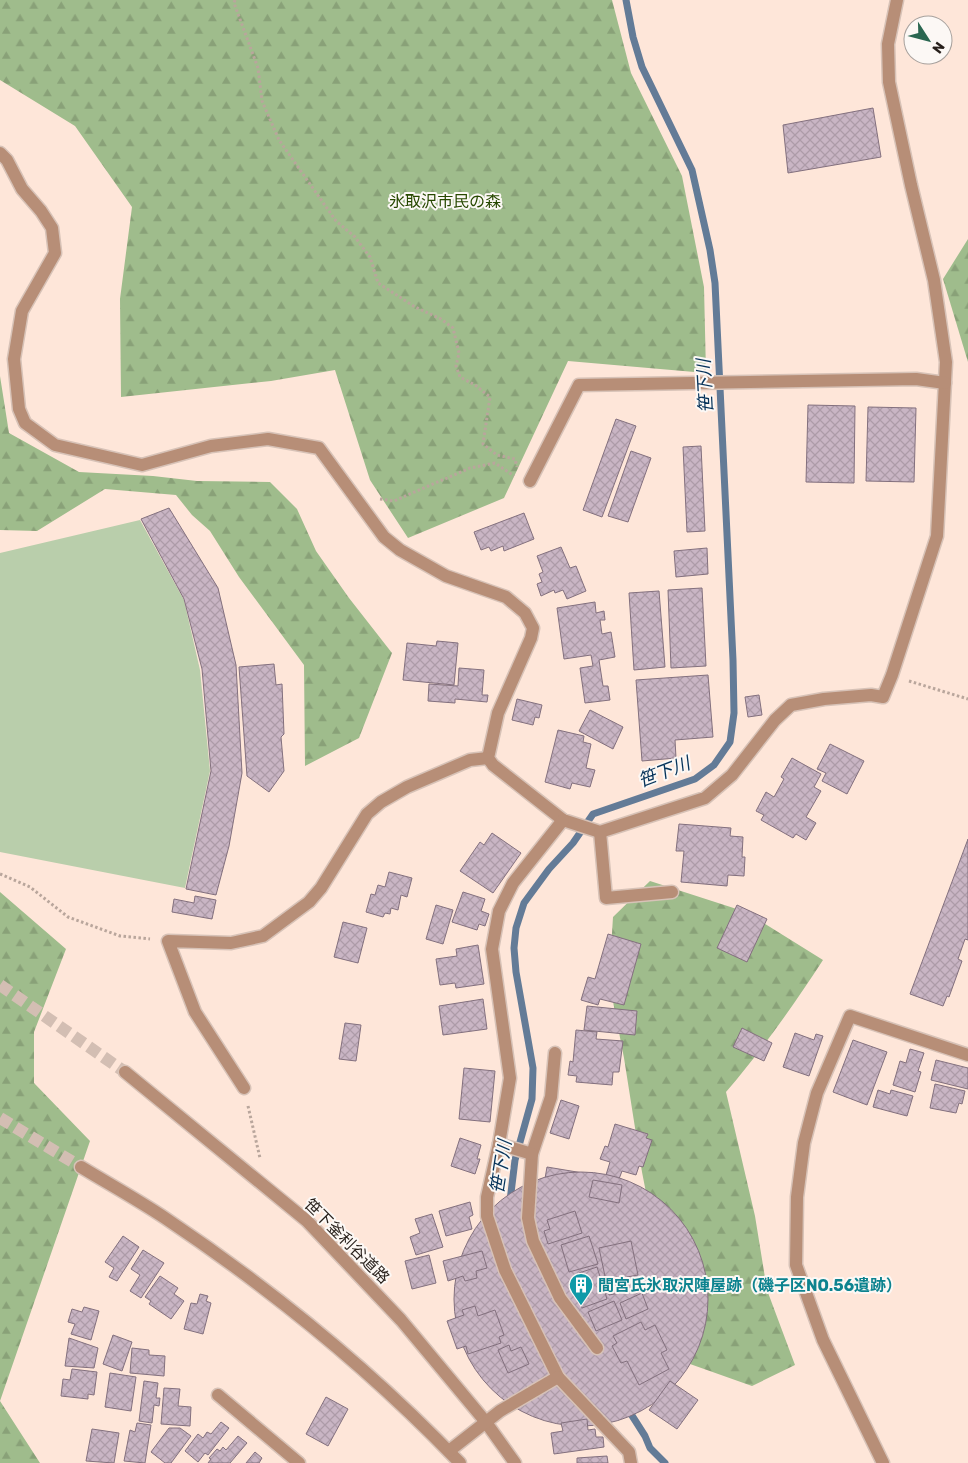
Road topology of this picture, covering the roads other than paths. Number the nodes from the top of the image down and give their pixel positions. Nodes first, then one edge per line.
1 (897, 0) edge
2 (0, 153) edge
3 (945, 383) junction
4 (523, 479) road end
5 (488, 758) junction
6 (563, 820) junction
7 (600, 832) junction
8 (672, 892) dead end
9 (555, 1053) dead end
10 (968, 1054) edge
11 (125, 1072) tunnel mouth
12 (244, 1088) road end
13 (499, 1144) junction
14 (532, 1154) junction
15 (81, 1167) tunnel mouth
16 (597, 1348) dead end
17 (558, 1377) junction
18 (218, 1395) dead end
19 (485, 1421) junction
20 (449, 1451) junction
21 (299, 1463) edge
22 (460, 1463) edge
23 (515, 1463) edge
24 (631, 1463) edge
25 (883, 1463) edge

1 - 3 street
2 - 5 street
3 - 4 street
3 - 7 street
5 - 6 street
5 - 12 street
6 - 7 street
6 - 13 street
7 - 8 street
9 - 14 street
10 - 25 street
11 - 19 street, 笹下釜利谷道路
13 - 14 street
13 - 17 street
14 - 16 street
15 - 20 street
17 - 19 street
17 - 24 street
18 - 21 street
19 - 20 street
19 - 23 street, 笹下釜利谷道路
20 - 22 street

